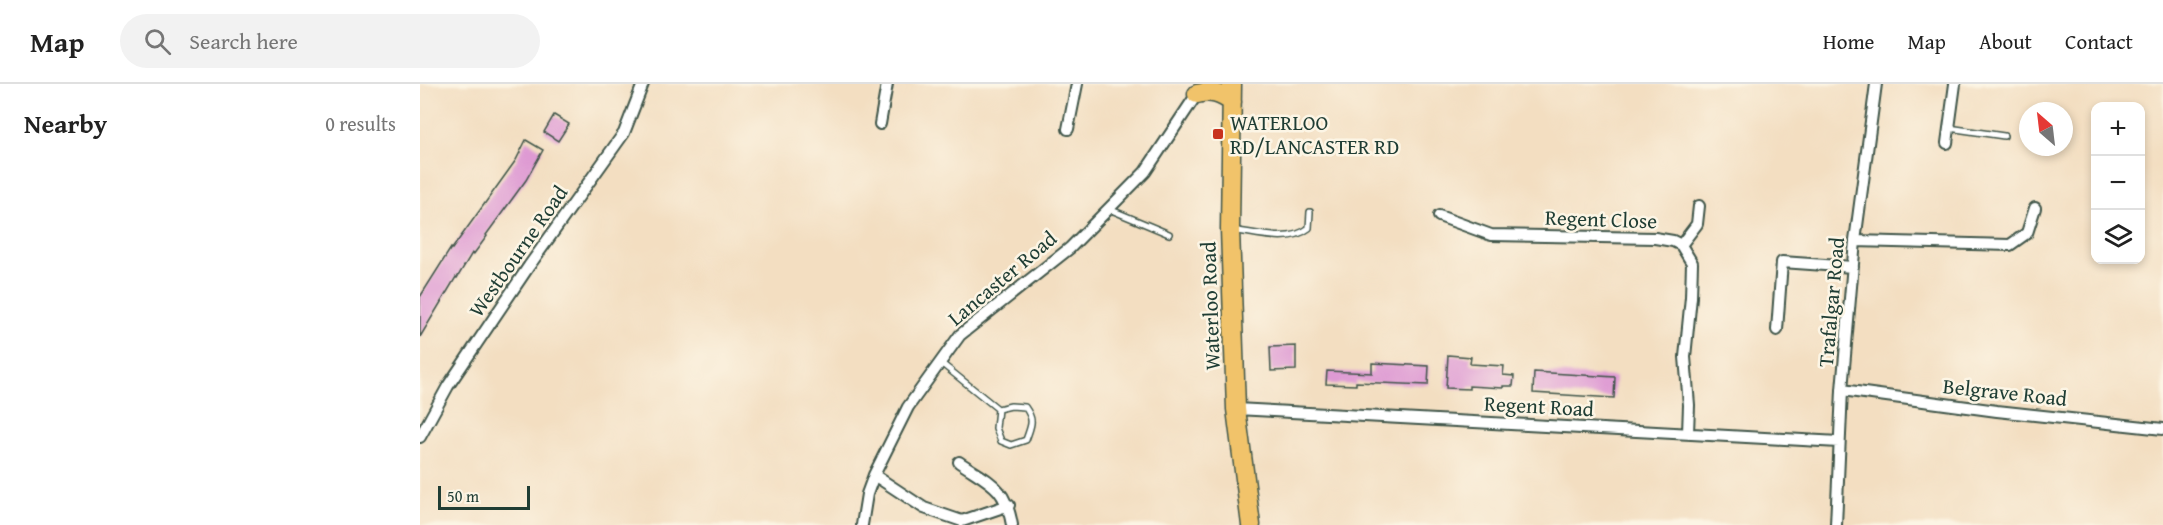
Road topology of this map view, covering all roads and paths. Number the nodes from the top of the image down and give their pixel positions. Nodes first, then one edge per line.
1 (643, 84) edge
2 (887, 84) edge
3 (1077, 84) edge
4 (1232, 84) edge
5 (1876, 84) edge
6 (1955, 84) edge
7 (1200, 89) edge
8 (1232, 102) junction
9 (880, 124) dead end
10 (1949, 128) junction
11 (1068, 129) dead end
12 (2004, 136) dead end
13 (1947, 143) dead end
14 (1699, 206) dead end
15 (2035, 208) dead end
16 (1109, 209) junction
17 (1310, 212) dead end
18 (1439, 216) dead end
19 (1230, 229) junction
20 (1169, 234) dead end
21 (1856, 241) junction
22 (1681, 245) junction
23 (1853, 267) junction
24 (1777, 330) dead end
25 (941, 363) junction
26 (1842, 390) junction
27 (998, 409) junction
28 (1236, 409) junction
29 (2163, 429) edge
30 (1688, 433) junction
31 (420, 437) edge
32 (1839, 442) junction
33 (959, 462) dead end
34 (874, 475) junction
35 (1009, 506) junction
36 (862, 525) edge
37 (1012, 525) edge
38 (1251, 525) edge
39 (1836, 525) edge

1 - 31 street, Westbourne Road
2 - 9 street
3 - 11 street
4 - 8 highway, Waterloo Road
5 - 21 street, Trafalgar Road
6 - 10 street
7 - 8 highway
7 - 16 street, Lancaster Road
8 - 19 highway, Waterloo Road
10 - 12 lane
10 - 13 street
14 - 22 street
15 - 21 street
16 - 20 lane
16 - 25 street, Lancaster Road
17 - 19 lane
18 - 22 street, Regent Close
19 - 28 highway, Waterloo Road
21 - 23 street, Trafalgar Road
22 - 30 street, Regent Close
23 - 24 street
23 - 26 street, Trafalgar Road
25 - 27 lane
25 - 34 street, Lancaster Road
26 - 29 street, Belgrave Road
26 - 32 street, Trafalgar Road
27 - 27 lane
28 - 30 street, Regent Road
28 - 38 highway, Waterloo Road
30 - 32 street, Regent Road
32 - 39 street, Trafalgar Road
33 - 35 street
34 - 35 street
34 - 36 street, Lancaster Road
35 - 37 street

